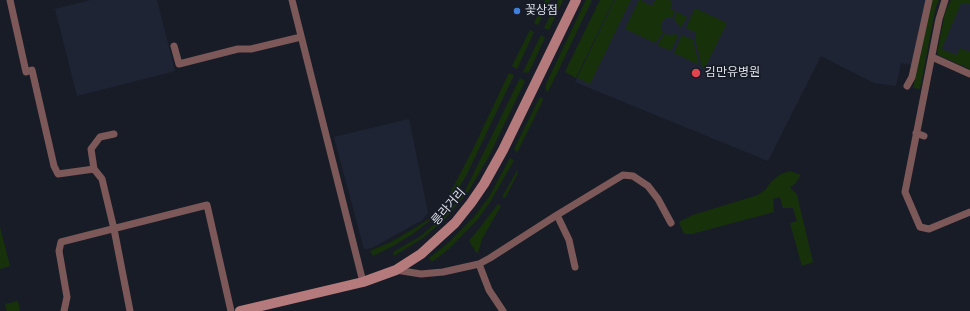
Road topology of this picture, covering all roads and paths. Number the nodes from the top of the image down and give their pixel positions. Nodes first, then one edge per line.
1 (10, 0) edge
2 (292, 0) edge
3 (576, 0) edge
4 (929, 0) edge
5 (945, 0) edge
6 (301, 37) junction
7 (174, 46) dead end
8 (932, 57) junction
9 (970, 74) edge
10 (907, 86) dead end
11 (916, 133) junction
12 (114, 134) dead end
13 (924, 136) dead end
14 (94, 169) junction
15 (970, 212) edge
16 (557, 215) junction
17 (672, 223) dead end
18 (114, 229) junction
19 (479, 264) junction
20 (575, 268) dead end
21 (396, 270) junction
22 (363, 282) junction
23 (64, 311) edge
24 (130, 311) edge
25 (232, 311) edge
26 (240, 311) edge
27 (503, 311) edge

1 - 14 street
2 - 6 street
3 - 21 main road, 릉라거리
4 - 10 street
5 - 8 street
6 - 7 street
6 - 22 street
8 - 9 street
8 - 11 street
11 - 13 street
11 - 15 street
12 - 14 street
14 - 18 street
16 - 17 street
16 - 19 street
16 - 20 street
18 - 23 street
18 - 24 street
18 - 25 street
19 - 21 street
19 - 27 street
21 - 22 main road, 릉라거리
22 - 26 main road, 릉라거리

